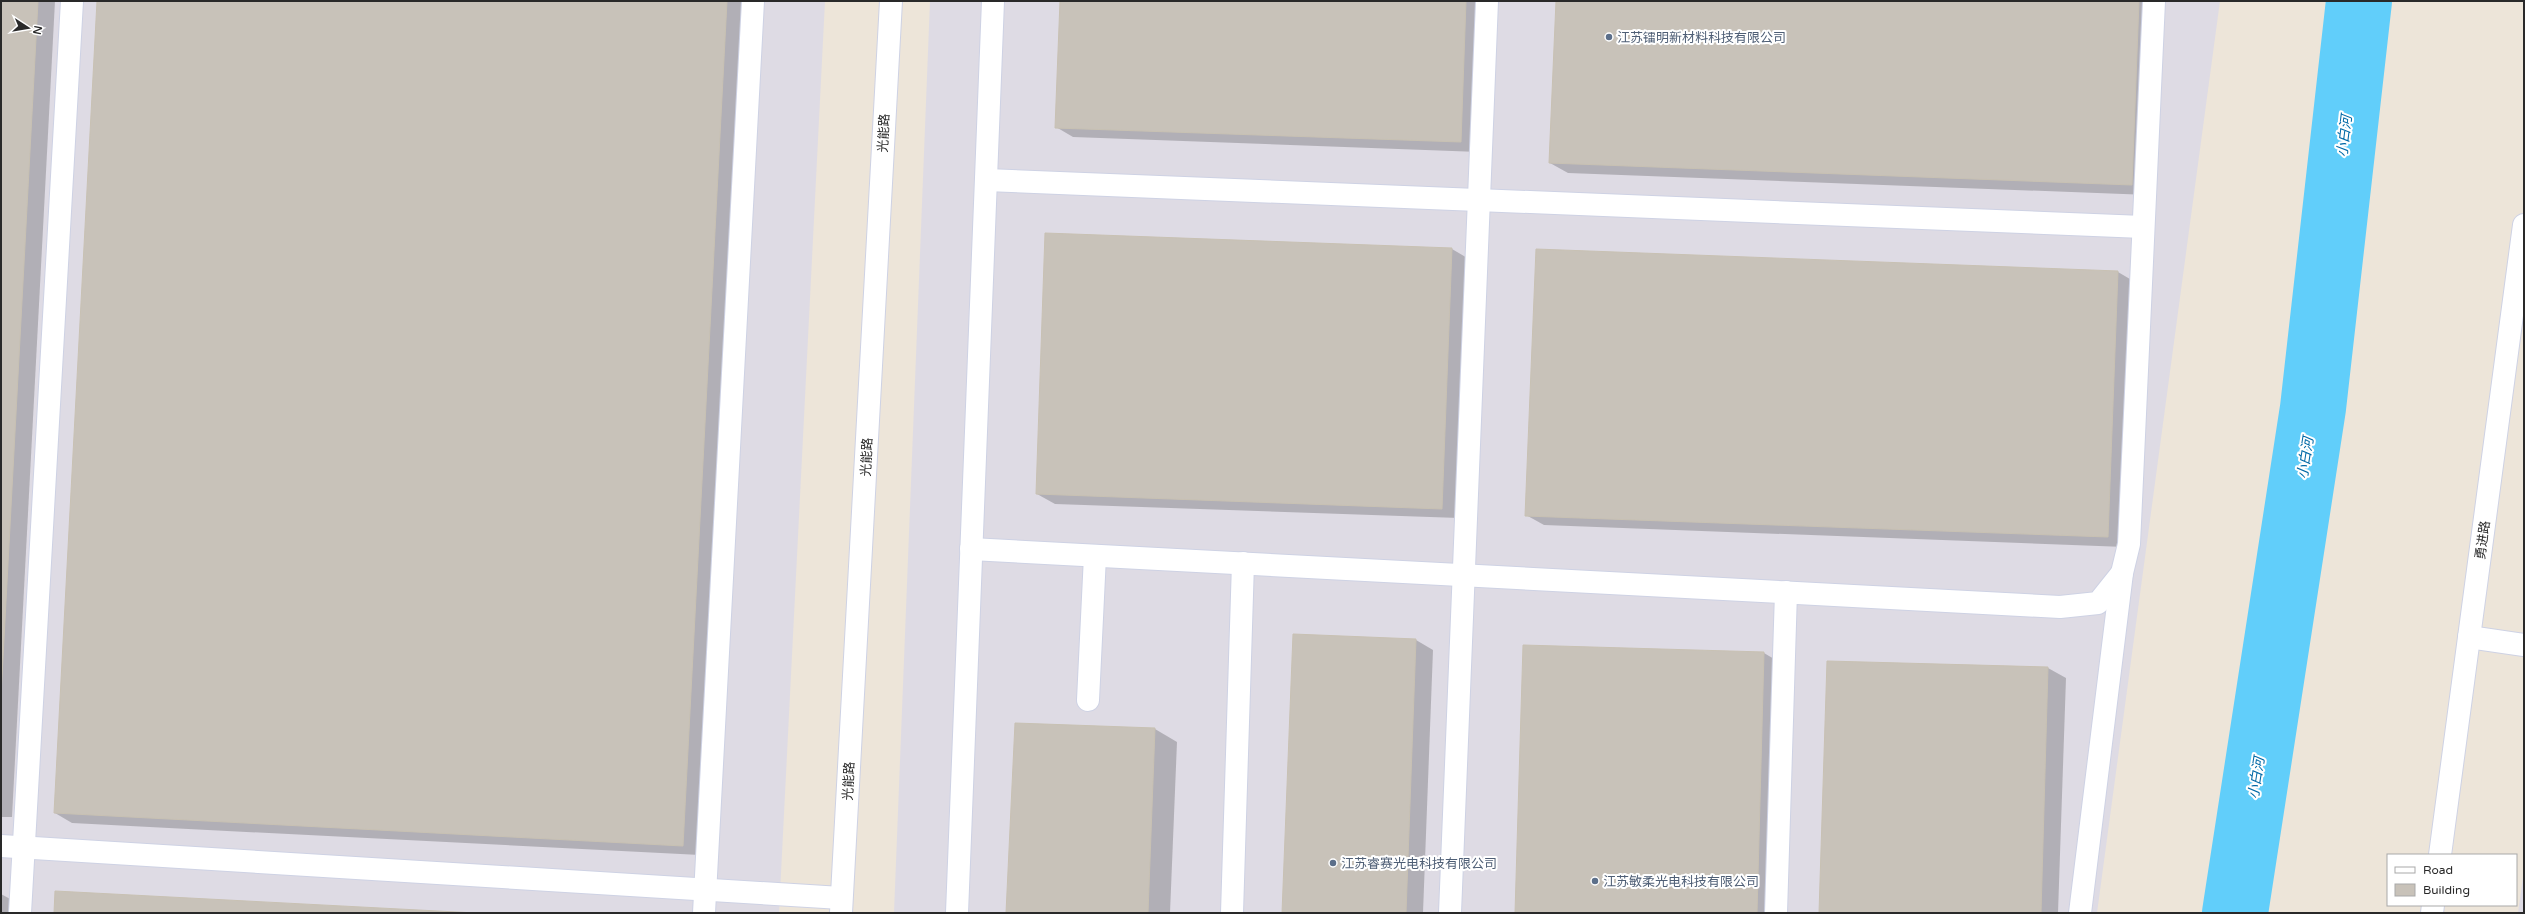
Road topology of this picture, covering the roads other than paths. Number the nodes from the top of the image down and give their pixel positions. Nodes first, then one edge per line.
1 (72, 1) edge
2 (754, 1) edge
3 (891, 1) edge
4 (993, 1) edge
5 (1487, 1) edge
6 (2154, 1) edge
7 (986, 180) junction
8 (1479, 200) junction
9 (2524, 226) edge
10 (2143, 227) junction
11 (971, 549) junction
12 (1095, 556) junction
13 (1243, 564) junction
14 (2122, 573) junction
15 (1463, 575) junction
16 (1786, 592) junction
17 (2469, 637) junction
18 (2524, 645) edge
19 (1088, 700) dead end
20 (1, 846) edge
21 (24, 848) junction
22 (2440, 854) edge
23 (706, 890) junction
24 (841, 906) edge
25 (20, 913) edge
26 (704, 913) edge
27 (957, 913) edge
28 (1232, 913) edge
29 (1450, 913) edge
30 (1776, 913) edge
31 (2080, 913) edge

1 - 21 street
2 - 23 street
3 - 24 street, 光能路
4 - 7 street
5 - 8 street
6 - 10 street
7 - 8 street
7 - 11 street
8 - 10 street
8 - 15 street
9 - 17 street, 勇进路
10 - 14 street
11 - 12 street
11 - 27 street
12 - 13 street
12 - 19 street
13 - 15 street
13 - 28 street
14 - 16 street
14 - 31 street
15 - 16 street
15 - 29 street
16 - 30 street
17 - 18 street
17 - 22 street, 勇进路
20 - 21 street
21 - 23 street
21 - 25 street
23 - 24 street
23 - 26 street

